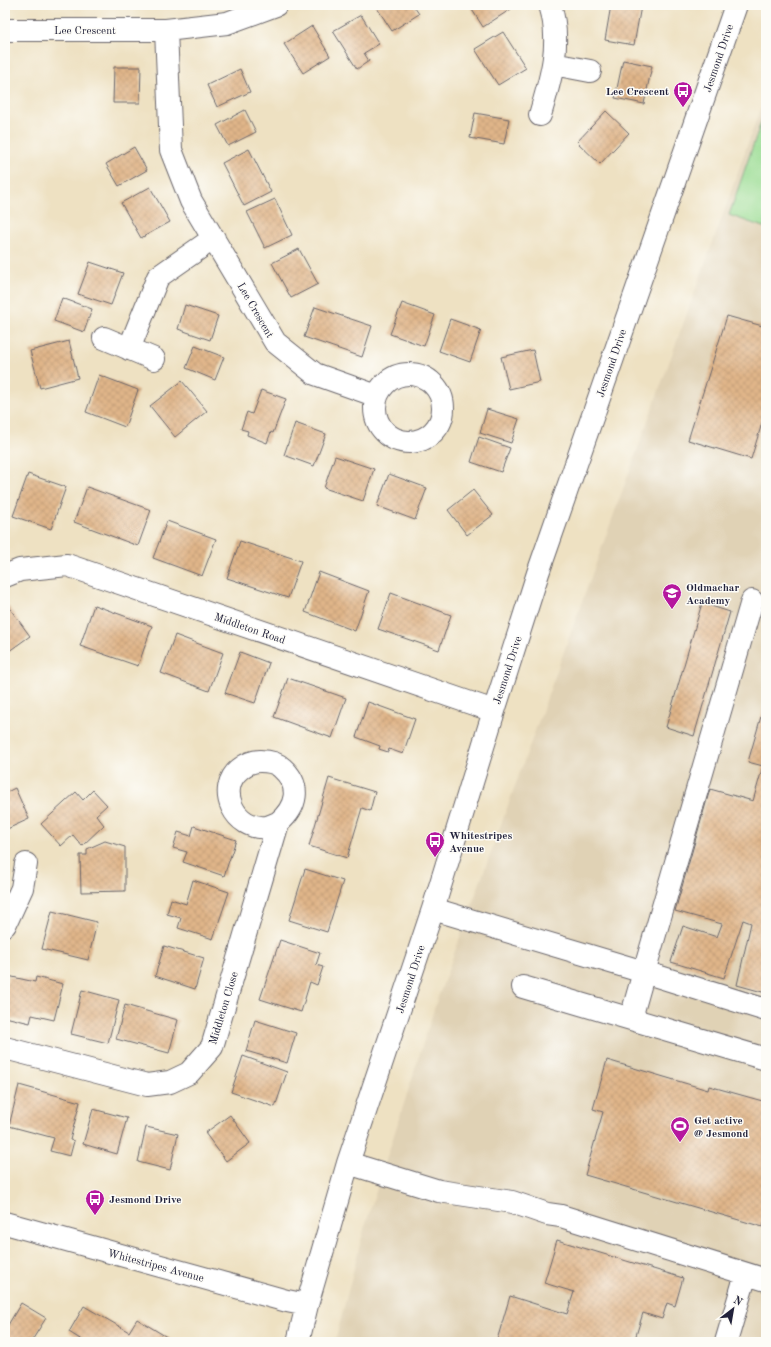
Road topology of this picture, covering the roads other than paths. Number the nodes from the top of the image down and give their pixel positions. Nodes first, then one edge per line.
1 (276, 5) edge
2 (550, 5) edge
3 (736, 5) edge
4 (5, 30) edge
5 (166, 30) junction
6 (553, 64) junction
7 (590, 71) dead end
8 (540, 115) dead end
9 (214, 238) junction
10 (104, 338) dead end
11 (129, 349) junction
12 (154, 359) dead end
13 (377, 396) dead end
14 (5, 576) edge
15 (752, 601) dead end
16 (494, 711) junction
17 (278, 823) dead end
18 (26, 864) dead end
19 (433, 909) junction
20 (5, 925) edge
21 (644, 972) junction
22 (523, 987) dead end
23 (766, 1010) edge
24 (630, 1018) junction
25 (5, 1048) edge
26 (766, 1059) edge
27 (348, 1163) junction
28 (5, 1224) edge
29 (756, 1277) edge
30 (307, 1305) junction
31 (298, 1342) edge
32 (726, 1342) edge

1 - 5 street, Lee Crescent
2 - 6 street
3 - 16 street, Jesmond Drive
4 - 5 street, Lee Crescent
5 - 9 street, Lee Crescent
6 - 7 street
6 - 8 street
9 - 11 street
9 - 13 street, Lee Crescent
10 - 11 street
11 - 12 street
14 - 16 street, Middleton Road
15 - 21 street
16 - 19 street, Jesmond Drive
17 - 25 street, Middleton Close
18 - 20 street
19 - 21 street
19 - 27 street, Jesmond Drive
21 - 23 street
21 - 24 street
22 - 24 street
24 - 26 street
27 - 29 street
27 - 30 street, Jesmond Drive
28 - 30 street, Whitestripes Avenue
29 - 32 street
30 - 31 street, Jesmond Drive

